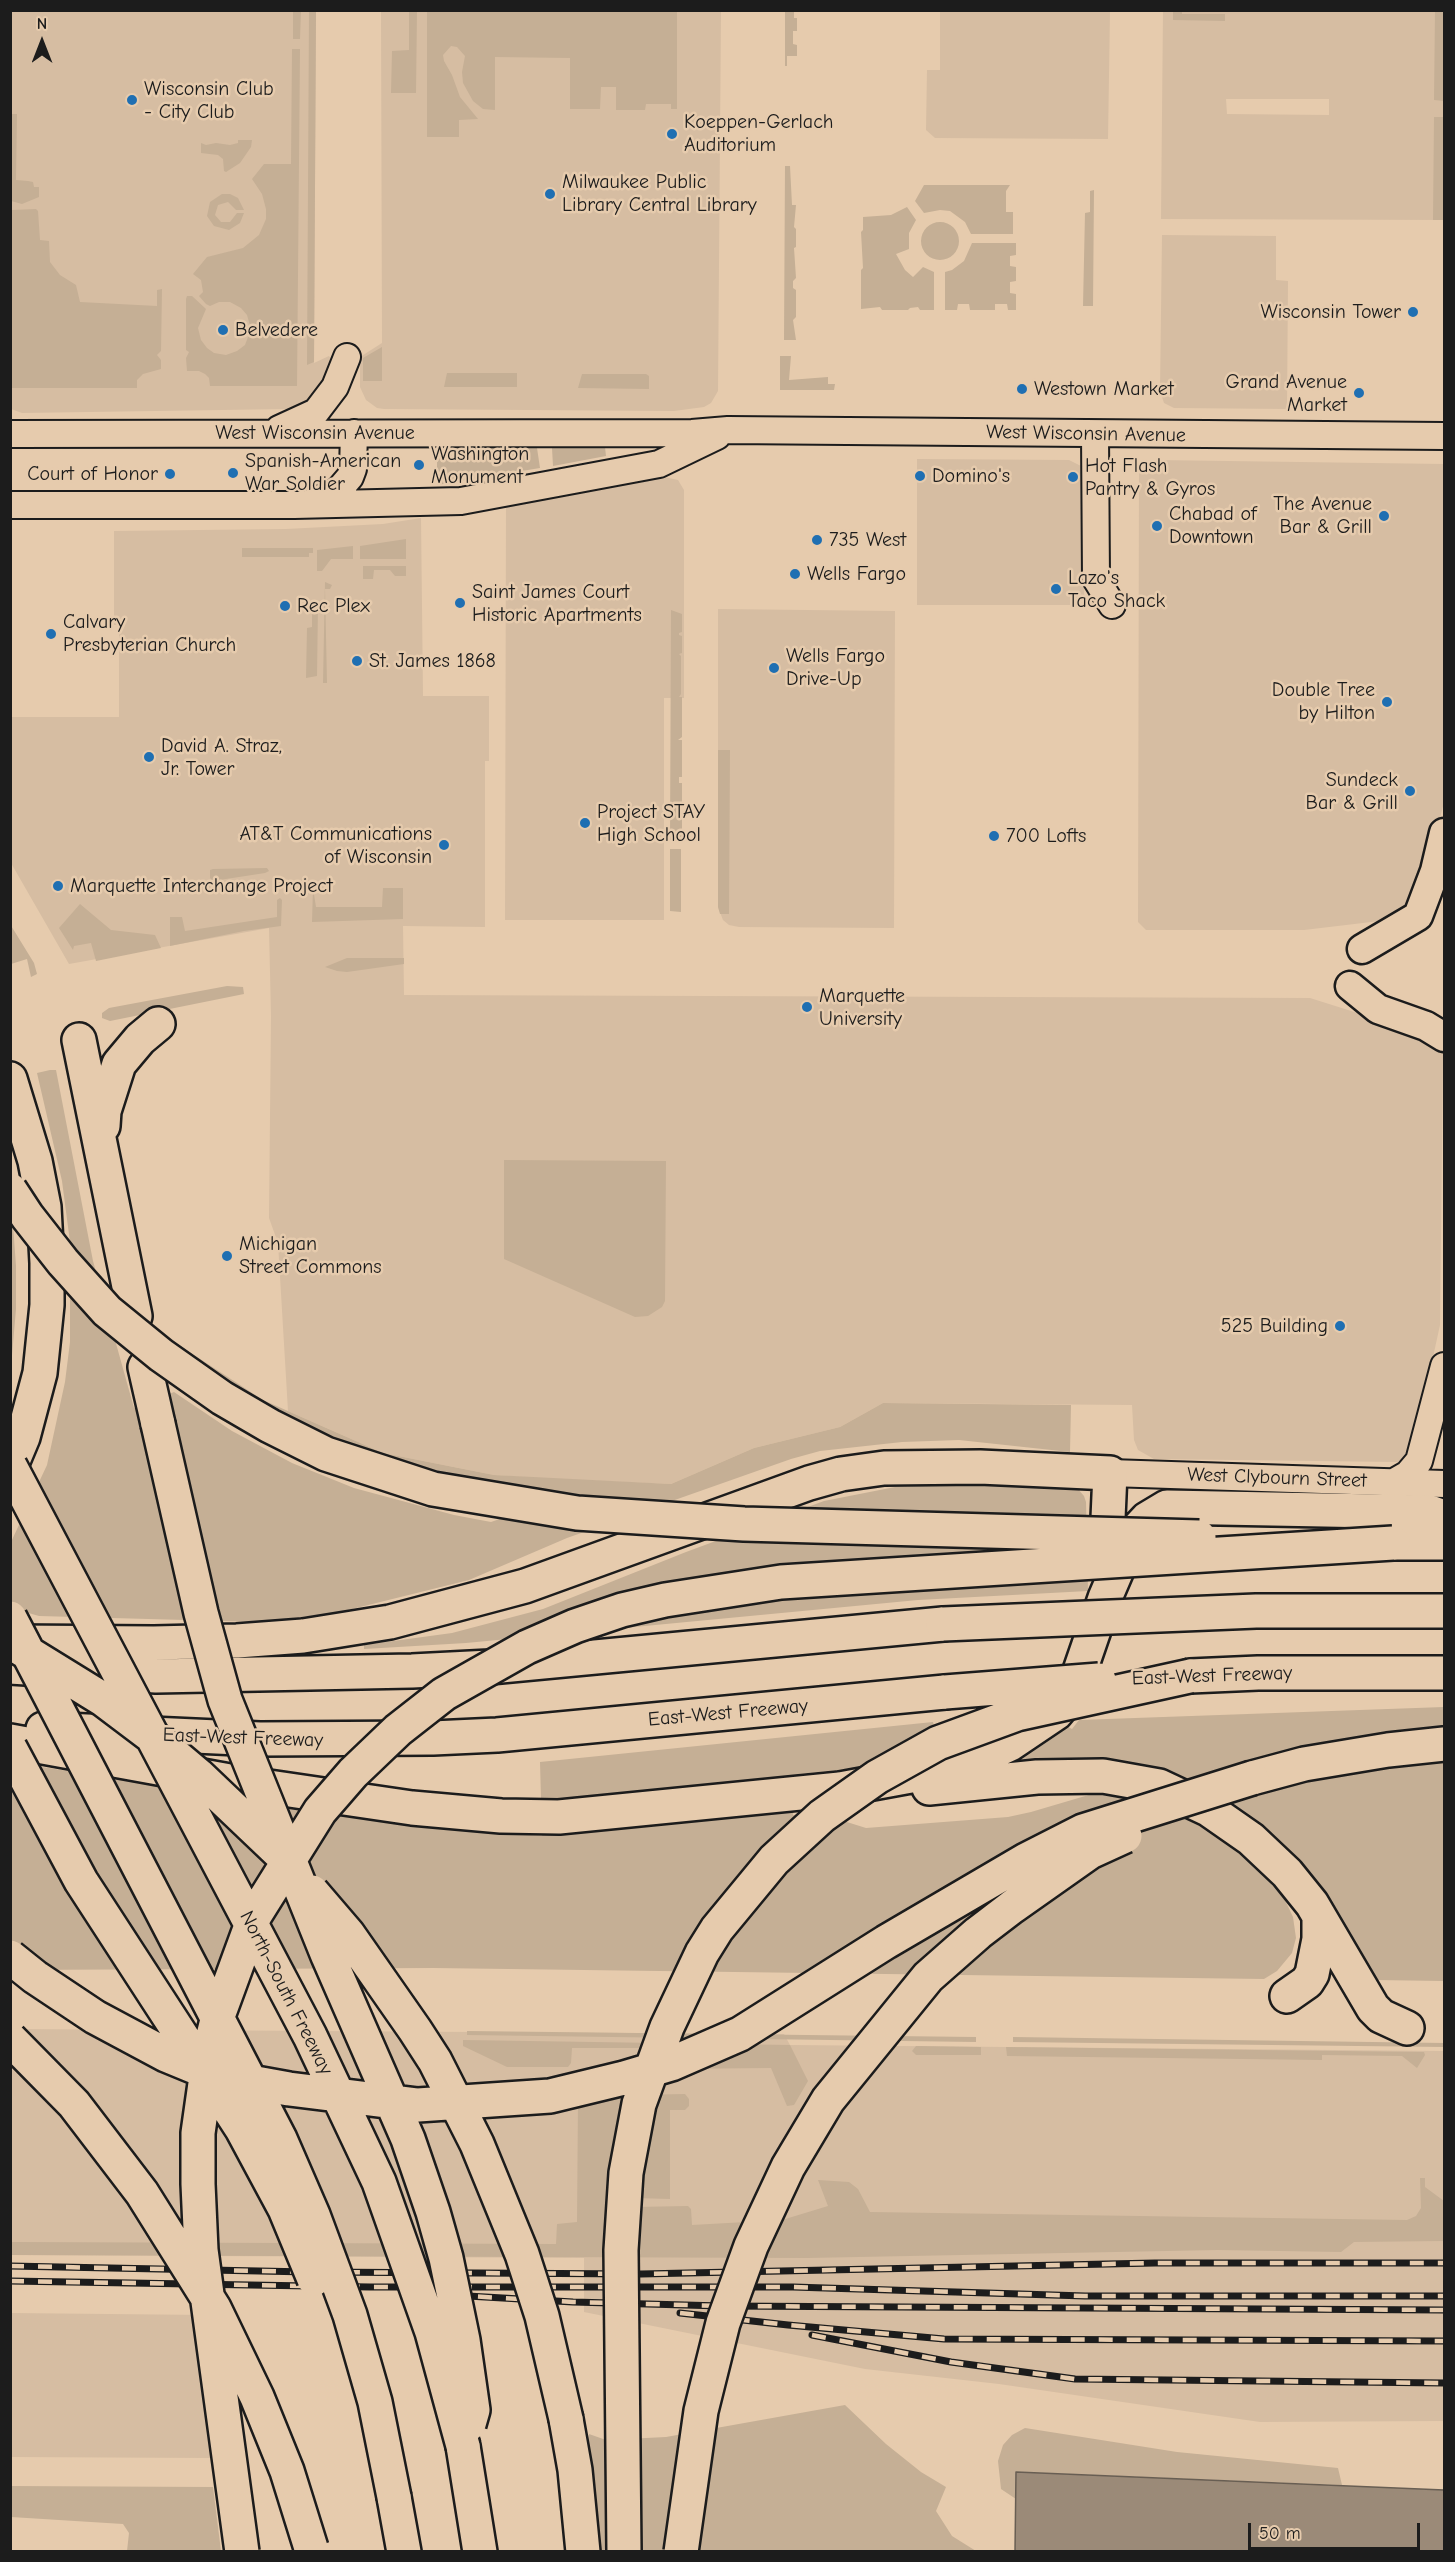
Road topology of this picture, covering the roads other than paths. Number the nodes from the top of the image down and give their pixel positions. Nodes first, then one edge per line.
1 (347, 357) dead end
2 (728, 430) junction
3 (258, 433) junction
4 (354, 433) junction
5 (10, 434) edge
6 (1095, 434) junction
7 (1444, 436) edge
8 (10, 505) edge
9 (294, 505) junction
10 (1113, 605) dead end
11 (1444, 833) edge
12 (1362, 949) dead end
13 (1350, 986) dead end
14 (158, 1024) dead end
15 (1444, 1037) edge
16 (79, 1040) dead end
17 (10, 1079) edge
18 (101, 1145) junction
19 (10, 1190) edge
20 (135, 1316) dead end
21 (1444, 1366) edge
22 (145, 1367) dead end
23 (10, 1467) edge
24 (1110, 1473) junction
25 (1394, 1482) junction
26 (1444, 1484) edge
27 (1444, 1517) edge
28 (1393, 1543) junction
29 (1444, 1543) edge
30 (1105, 1598) junction
31 (1444, 1611) edge
32 (10, 1618) edge
33 (10, 1642) edge
34 (10, 1668) edge
35 (1444, 1673) edge
36 (1190, 1676) junction
37 (10, 1727) edge
38 (10, 1742) edge
39 (1444, 1744) edge
40 (10, 1748) edge
41 (1252, 1779) junction
42 (840, 1789) junction
43 (1319, 1916) junction
44 (10, 1957) edge
45 (1287, 1996) dead end
46 (1407, 2028) dead end
47 (10, 2039) edge
48 (463, 2446) junction
49 (394, 2497) junction
50 (242, 2552) edge
51 (312, 2552) edge
52 (404, 2552) edge
53 (480, 2552) edge
54 (583, 2552) edge
55 (624, 2552) edge
56 (681, 2552) edge

1 - 3 main road
2 - 4 main road, West Wisconsin Avenue
2 - 6 main road, West Wisconsin Avenue
2 - 9 main road, West Wisconsin Avenue
3 - 4 main road, West Wisconsin Avenue
3 - 5 main road, West Wisconsin Avenue
4 - 9 main road
6 - 7 main road, West Wisconsin Avenue
6 - 10 main road
8 - 9 main road, West Wisconsin Avenue
11 - 12 main road
13 - 15 main road
14 - 18 highway
16 - 18 highway
17 - 23 highway
18 - 20 highway
19 - 28 highway, bridge
21 - 25 main road
22 - 48 highway, bridge
23 - 48 highway, North-South Freeway, bridge
24 - 25 main road, West Clybourn Street
24 - 30 highway
24 - 33 highway, bridge
25 - 26 main road, West Clybourn Street
27 - 30 highway
28 - 29 highway
28 - 50 highway, bridge
30 - 42 highway
31 - 34 highway, bridge
32 - 49 highway, bridge
33 - 54 highway, bridge
35 - 36 highway, East-West Freeway
36 - 37 highway, East-West Freeway, bridge
36 - 55 highway, bridge
38 - 42 highway, bridge
39 - 41 highway
40 - 49 highway, bridge
41 - 44 highway, bridge
41 - 56 highway, bridge
42 - 43 highway
43 - 45 highway
43 - 46 highway
47 - 51 highway, bridge
48 - 53 highway, North-South Freeway
49 - 52 highway

